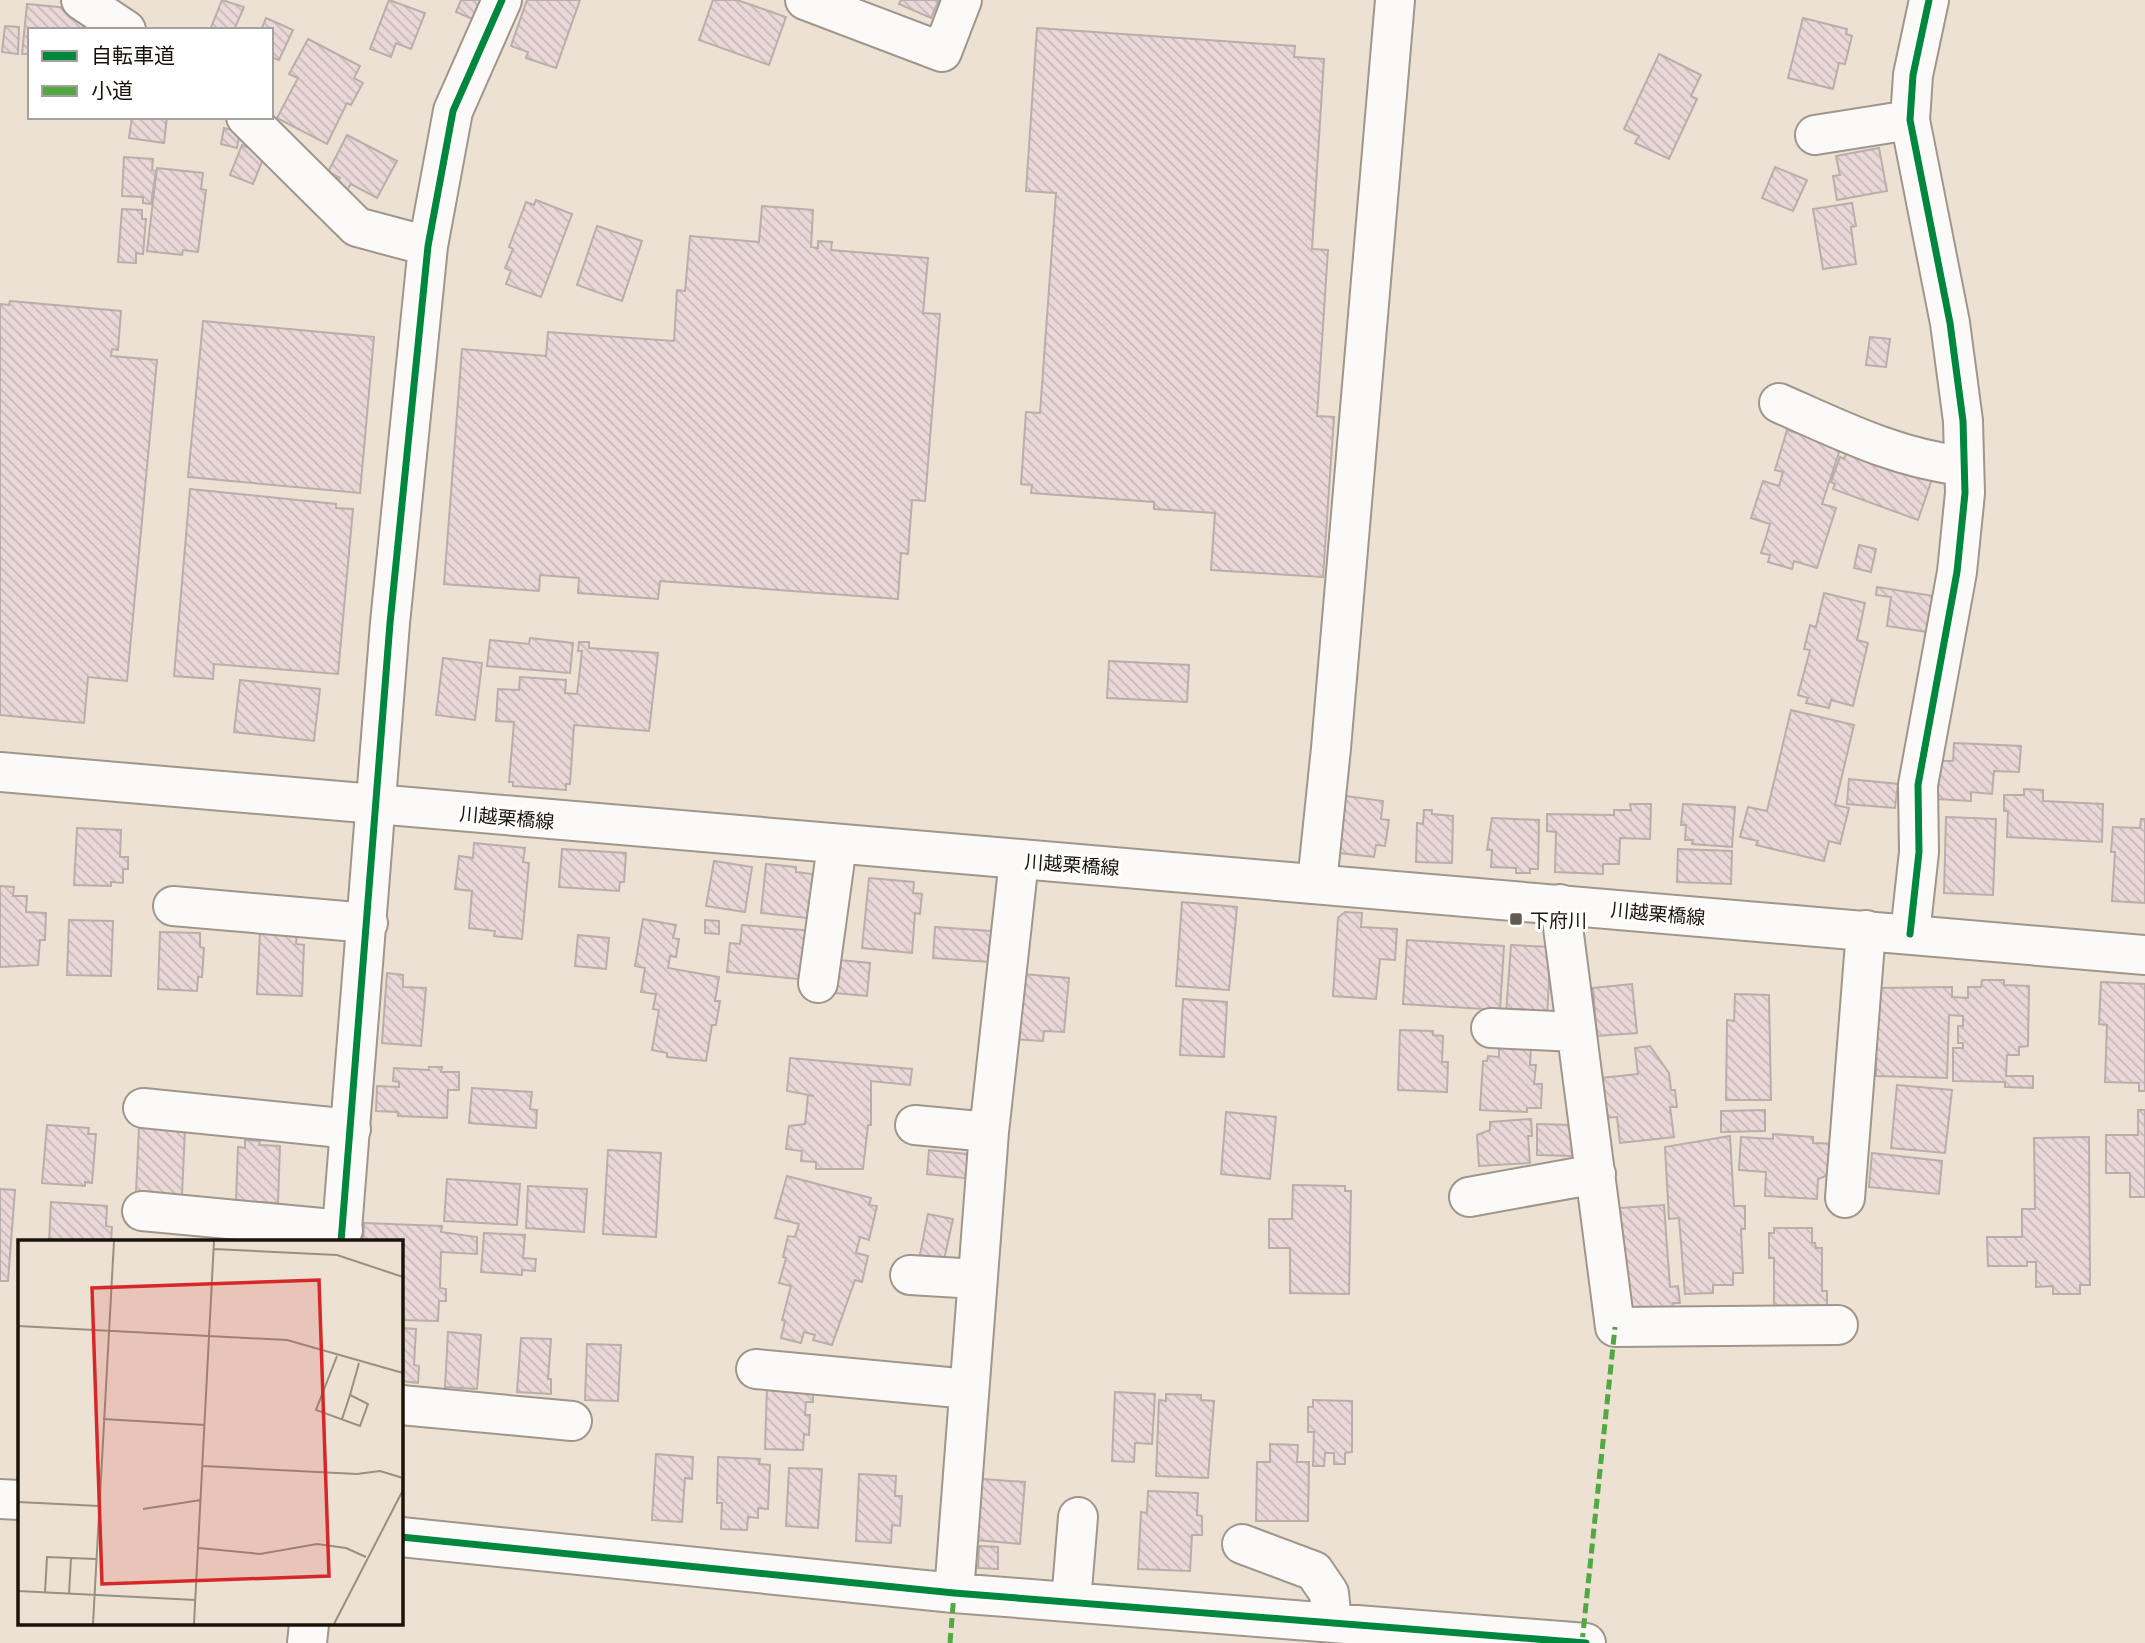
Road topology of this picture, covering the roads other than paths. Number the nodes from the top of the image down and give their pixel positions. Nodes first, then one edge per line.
1 (81, 0) edge
2 (502, 0) edge
3 (805, 0) edge
4 (962, 0) edge
5 (1395, 0) edge
6 (1928, 0) edge
7 (123, 28) edge
8 (248, 119) edge
9 (1910, 120) junction
10 (1815, 135) dead end
11 (428, 246) junction
12 (1779, 403) dead end
13 (1964, 466) junction
14 (0, 772) edge
15 (377, 805) junction
16 (837, 845) junction
17 (1019, 860) junction
18 (1317, 883) junction
19 (1560, 904) junction
20 (173, 906) dead end
21 (368, 923) junction
22 (1866, 930) junction
23 (1910, 934) junction
24 (2145, 955) edge
25 (818, 983) dead end
26 (1490, 1028) dead end
27 (1576, 1032) junction
28 (143, 1108) dead end
29 (915, 1125) dead end
30 (351, 1129) junction
31 (989, 1132) junction
32 (1595, 1174) junction
33 (1468, 1197) dead end
34 (1845, 1198) dead end
35 (142, 1212) dead end
36 (342, 1236) edge
37 (909, 1275) dead end
38 (977, 1279) junction
39 (1838, 1325) dead end
40 (756, 1369) dead end
41 (969, 1389) junction
42 (402, 1405) edge
43 (572, 1421) dead end
44 (0, 1499) edge
45 (18, 1500) edge
46 (1078, 1517) dead end
47 (402, 1537) edge
48 (1242, 1544) dead end
49 (954, 1592) junction
50 (1071, 1602) junction
51 (1332, 1623) junction
52 (1583, 1643) edge

1 - 7 street
2 - 11 street
3 - 4 street
5 - 18 street
6 - 9 street
8 - 11 street
9 - 10 street
9 - 13 street
11 - 15 street
12 - 13 street
13 - 23 street
14 - 15 street, 川越栗橋線
15 - 16 street, 川越栗橋線
15 - 21 street
16 - 17 street, 川越栗橋線
16 - 25 street
17 - 18 street, 川越栗橋線
17 - 31 street
18 - 19 street, 川越栗橋線
19 - 22 street, 川越栗橋線
19 - 27 street
20 - 21 street
21 - 30 street
22 - 23 street, 川越栗橋線
22 - 34 street
23 - 24 street, 川越栗橋線
26 - 27 street
27 - 32 street
28 - 30 street
29 - 31 street
30 - 36 street
31 - 38 street
32 - 33 street
32 - 39 street
35 - 36 street
37 - 38 street
38 - 41 street
40 - 41 street
41 - 49 street
42 - 43 street
44 - 45 street
46 - 50 street
47 - 49 street
48 - 51 street
49 - 50 street
50 - 51 street
51 - 52 street

